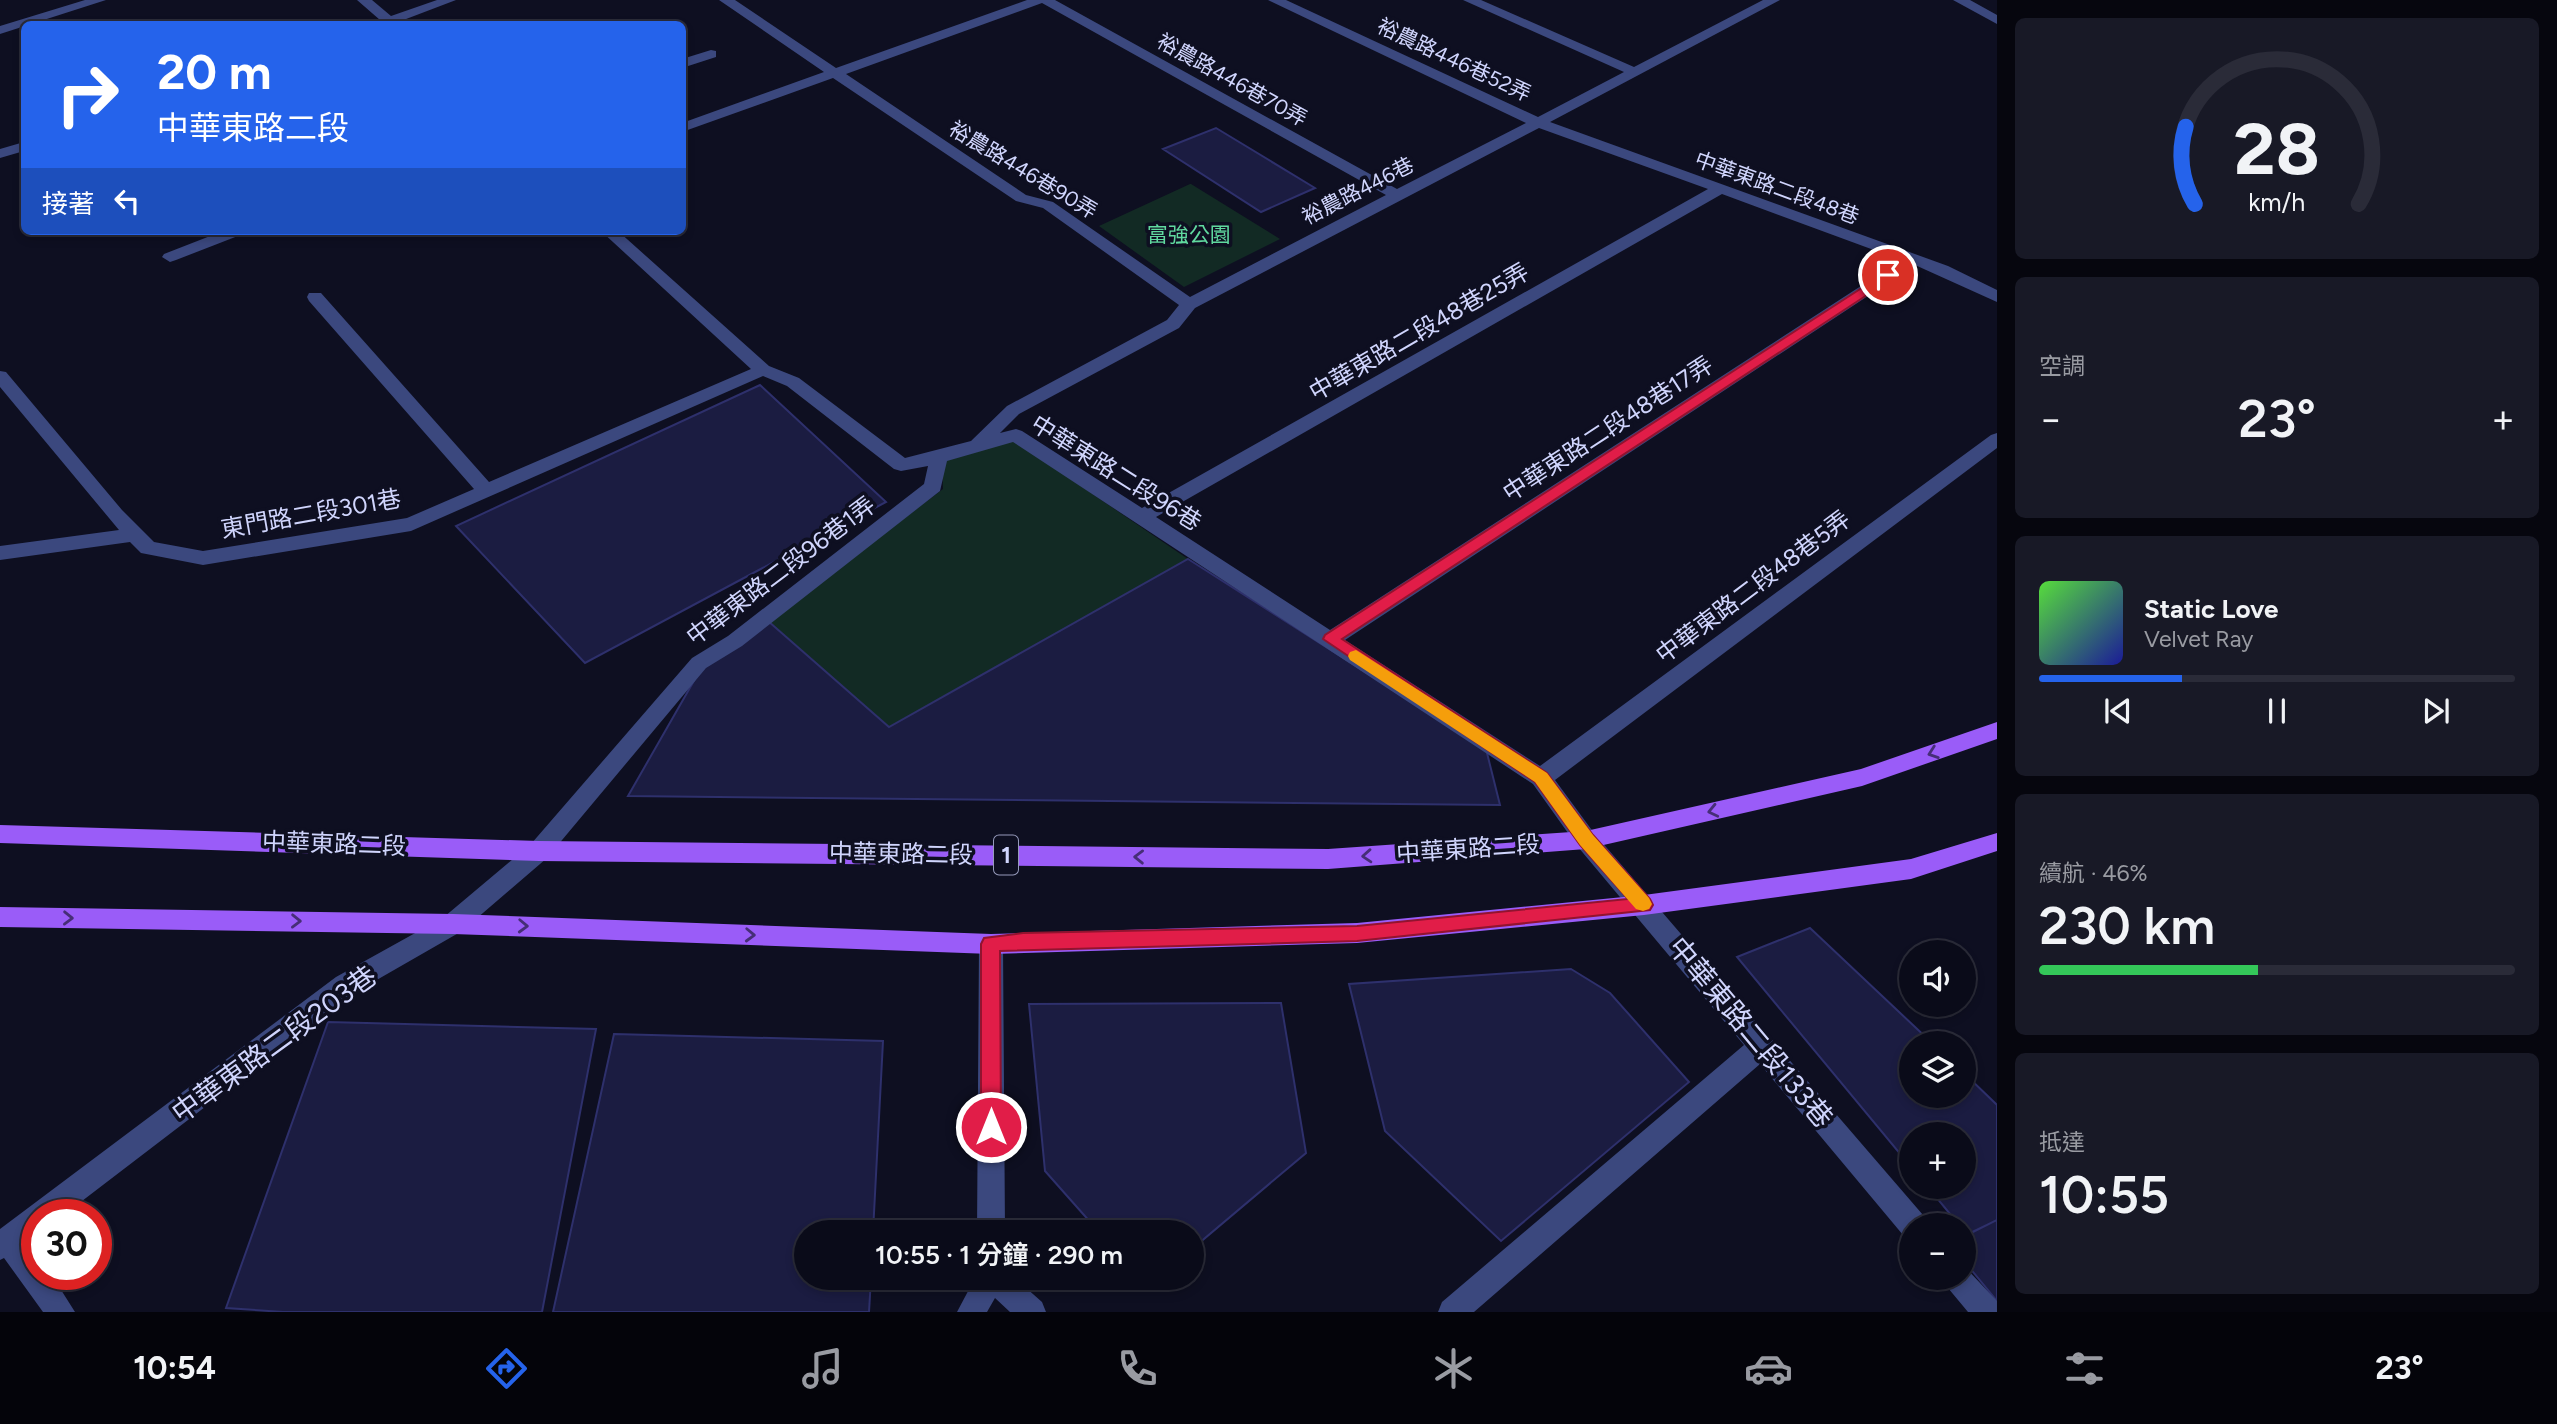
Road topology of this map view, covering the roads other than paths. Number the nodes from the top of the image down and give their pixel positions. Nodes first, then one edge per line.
1 (99, 0) edge
2 (364, 0) edge
3 (449, 0) edge
4 (726, 0) edge
5 (1039, 0) edge
6 (1045, 0) edge
7 (1275, 0) edge
8 (1470, 0) edge
9 (1773, 0) edge
10 (1960, 0) edge
11 (1997, 20) edge
12 (30, 21) edge
13 (383, 21) edge
14 (391, 21) edge
15 (21, 24) edge
16 (0, 30) edge
17 (711, 54) dead end
18 (686, 63) edge
19 (1636, 72) junction
20 (834, 74) junction
21 (1539, 123) junction
22 (686, 127) edge
23 (21, 147) edge
24 (0, 154) edge
25 (1720, 189) junction
26 (1398, 196) junction
27 (227, 235) edge
28 (613, 235) edge
29 (170, 257) dead end
30 (1912, 260) junction
31 (315, 297) dead end
32 (1997, 297) edge
33 (1189, 304) junction
34 (763, 369) junction
35 (0, 376) edge
36 (1997, 439) edge
37 (979, 444) junction
38 (938, 460) junction
39 (486, 491) junction
40 (1142, 517) junction
41 (134, 535) junction
42 (0, 553) edge
43 (1331, 639) junction
44 (1997, 730) edge
45 (1541, 778) junction
46 (0, 834) edge
47 (1586, 840) junction
48 (1997, 842) edge
49 (539, 851) junction
50 (1644, 905) junction
51 (0, 917) edge
52 (453, 924) junction
53 (991, 944) junction
54 (1762, 1046) junction
55 (63, 1199) edge
56 (1903, 1213) edge
57 (992, 1220) edge
58 (21, 1231) edge
59 (4, 1243) edge
60 (985, 1290) edge
61 (1006, 1290) edge
62 (1968, 1290) edge
63 (61, 1312) edge
64 (971, 1312) edge
65 (1032, 1312) edge
66 (1452, 1312) edge
67 (1987, 1312) edge

1 - 12 street
2 - 13 street
3 - 14 street
4 - 20 street, 裕農路446巷90弄
5 - 20 street
6 - 26 street, 裕農路446巷70弄
7 - 21 street, 裕農路446巷52弄
8 - 19 street
9 - 19 street, 裕農路446巷
10 - 11 street
15 - 16 street
17 - 18 street
19 - 21 street, 裕農路446巷
20 - 22 street
20 - 33 street, 裕農路446巷90弄
21 - 25 street, 中華東路二段48巷
21 - 26 street, 裕農路446巷
23 - 24 street
25 - 30 street, 中華東路二段48巷
25 - 40 street, 中華東路二段48巷25弄
26 - 33 street, 裕農路446巷
27 - 29 street
28 - 34 street, 中華東路二段96巷
30 - 32 street, 中華東路二段48巷
30 - 43 street, 中華東路二段48巷17弄
31 - 39 street
33 - 37 street, 裕農路446巷
34 - 38 street, 中華東路二段96巷
34 - 39 street, 東門路二段301巷
35 - 41 street, 東門路二段301巷
36 - 45 street, 中華東路二段48巷5弄
37 - 38 street, 中華東路二段96巷
37 - 40 street, 中華東路二段96巷
38 - 49 street, 中華東路二段96巷1弄
39 - 41 street, 東門路二段301巷
40 - 43 street, 中華東路二段96巷
41 - 42 street
43 - 45 street, 中華東路二段96巷
44 -> 47 main road, 中華東路二段 / 1
45 - 47 street, 中華東路二段96巷
46 - 49 main road, 中華東路二段 / 1
47 -> 49 main road, 中華東路二段 / 1
47 - 50 street, 中華東路二段133巷
48 - 50 main road
49 - 52 street, 中華東路二段203巷
50 - 53 main road
50 - 54 street, 中華東路二段133巷
51 -> 52 main road
52 -> 53 main road
52 - 55 street, 中華東路二段203巷
53 - 57 street
54 - 56 street, 中華東路二段133巷
54 - 66 street
58 - 59 street
59 - 63 street
60 - 64 street
61 - 65 street
62 - 67 street

